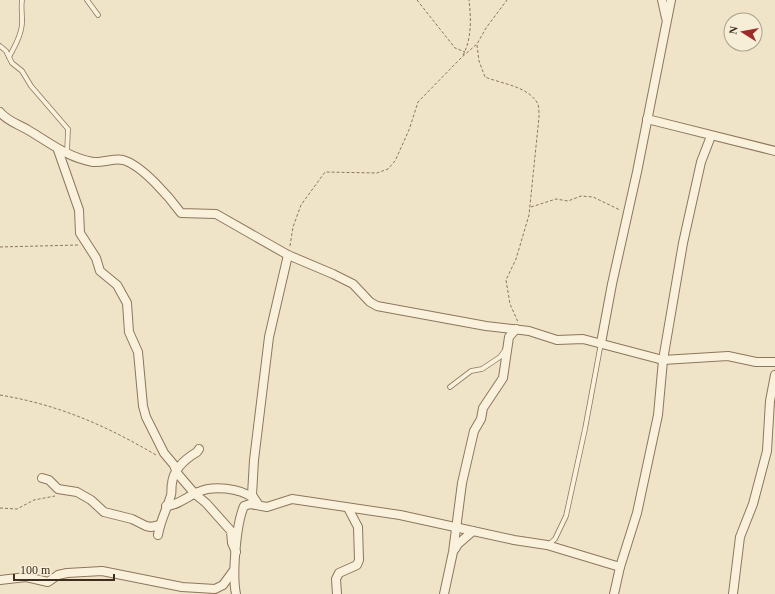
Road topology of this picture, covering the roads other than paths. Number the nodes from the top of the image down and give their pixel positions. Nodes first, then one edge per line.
1 (22, 0) edge
2 (87, 0) edge
3 (662, 0) edge
4 (671, 0) edge
5 (98, 15) dead end
6 (667, 19) junction
7 (0, 46) edge
8 (9, 56) junction
9 (0, 112) edge
10 (647, 119) junction
11 (711, 136) junction
12 (58, 150) junction
13 (775, 150) edge
14 (67, 153) junction
15 (288, 255) junction
16 (519, 329) junction
17 (508, 341) junction
18 (602, 343) junction
19 (663, 360) junction
20 (775, 362) edge
21 (775, 375) edge
22 (450, 387) dead end
23 (199, 449) dead end
24 (177, 471) junction
25 (42, 478) dead end
26 (195, 494) junction
27 (255, 501) junction
28 (166, 506) junction
29 (348, 508) junction
30 (160, 525) junction
31 (457, 527) junction
32 (473, 531) junction
33 (158, 535) dead end
34 (547, 545) junction
35 (236, 552) junction
36 (453, 552) junction
37 (620, 567) junction
38 (234, 570) junction
39 (0, 580) edge
40 (236, 594) edge
41 (337, 594) edge
42 (444, 594) edge
43 (614, 594) edge
44 (733, 594) edge

1 - 8 lane
2 - 5 lane
3 - 6 street
4 - 6 street
6 - 10 street
7 - 8 lane
8 - 14 lane
9 - 12 street
10 - 11 street
10 - 18 street
11 - 13 street
11 - 19 street
12 - 14 street
12 - 24 street
14 - 15 street
15 - 16 street
15 - 27 street
16 - 17 street
16 - 18 street
17 - 22 lane
17 - 31 street
18 - 19 street
18 - 34 lane
19 - 20 street
19 - 37 street
21 - 44 street
23 - 24 street
24 - 26 street
24 - 28 street
25 - 30 street
26 - 27 street
26 - 28 street
26 - 35 street
27 - 29 street
27 - 35 street
28 - 30 street
29 - 31 street
29 - 41 street
30 - 33 street
31 - 32 street
31 - 36 street
32 - 34 street
32 - 36 street
34 - 37 street
35 - 38 street
36 - 42 street
37 - 43 street
38 - 39 street
38 - 40 street

